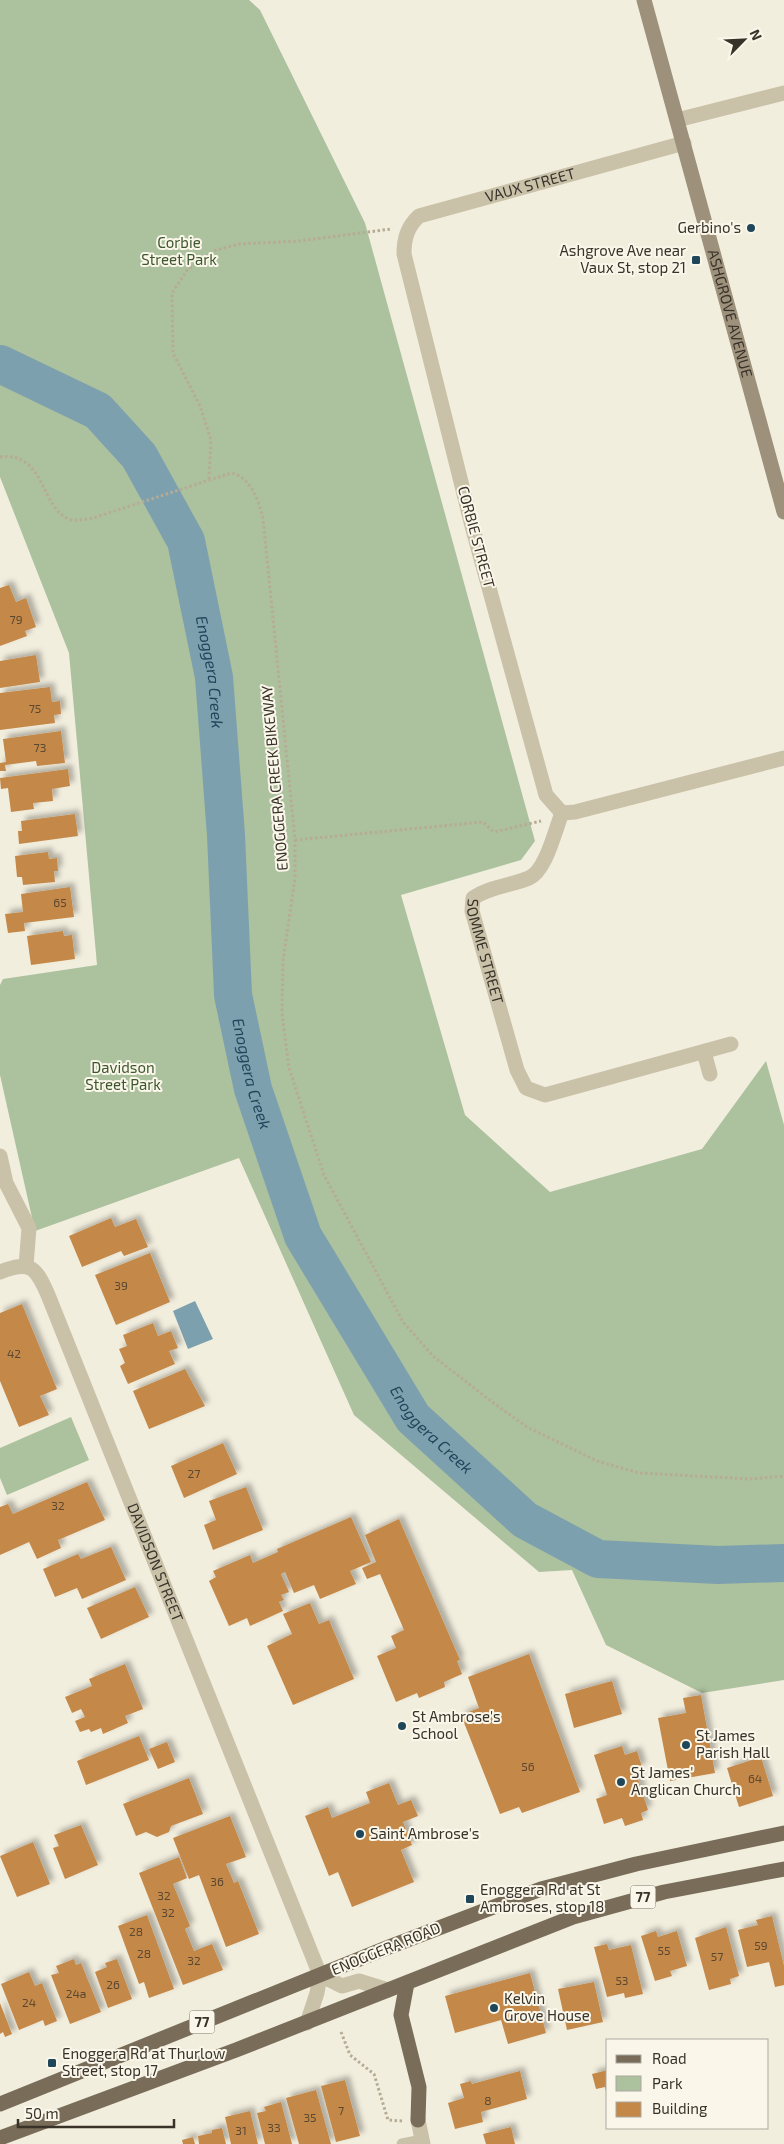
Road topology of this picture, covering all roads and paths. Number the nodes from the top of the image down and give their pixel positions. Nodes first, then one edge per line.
1 (644, 0) edge
2 (784, 93) edge
3 (677, 120) junction
4 (684, 143) junction
5 (412, 222) junction
6 (0, 457) edge
7 (208, 479) junction
8 (784, 512) edge
9 (784, 758) edge
10 (562, 813) junction
11 (295, 840) junction
12 (731, 1044) dead end
13 (704, 1052) junction
14 (710, 1074) dead end
15 (0, 1156) edge
16 (26, 1266) junction
17 (0, 1272) edge
18 (784, 1476) edge
19 (784, 1833) edge
20 (784, 1869) edge
21 (320, 1975) junction
22 (407, 1983) junction
23 (388, 1990) junction
24 (307, 2023) junction
25 (341, 2032) dead end
26 (0, 2104) edge
27 (418, 2120) junction
28 (0, 2138) edge
29 (422, 2142) edge
30 (402, 2144) edge

1 - 3 main road, ASHGROVE AVENUE
2 - 3 street
3 - 4 main road, ASHGROVE AVENUE
4 - 5 street, VAUX STREET
4 - 8 main road, ASHGROVE AVENUE
5 - 7 path
5 - 10 street, CORBIE STREET
6 - 7 path
7 - 11 path, ENOGGERA CREEK BIKEWAY
9 - 10 street
10 - 11 path
10 - 13 street, SOMME STREET
11 - 18 path, ENOGGERA CREEK BIKEWAY
12 - 13 street, SOMME STREET
13 - 14 street
15 - 16 street
16 - 17 street
16 - 21 street, DAVIDSON STREET
19 - 21 main road, ENOGGERA ROAD / 77
20 - 22 main road, 77
21 - 23 street
21 - 24 street
21 - 26 main road, ENOGGERA ROAD / 77
22 - 23 main road, 77
22 - 27 main road
23 - 24 main road, 77
24 - 28 main road, 77
25 - 27 path
27 - 29 street
29 - 30 lane

